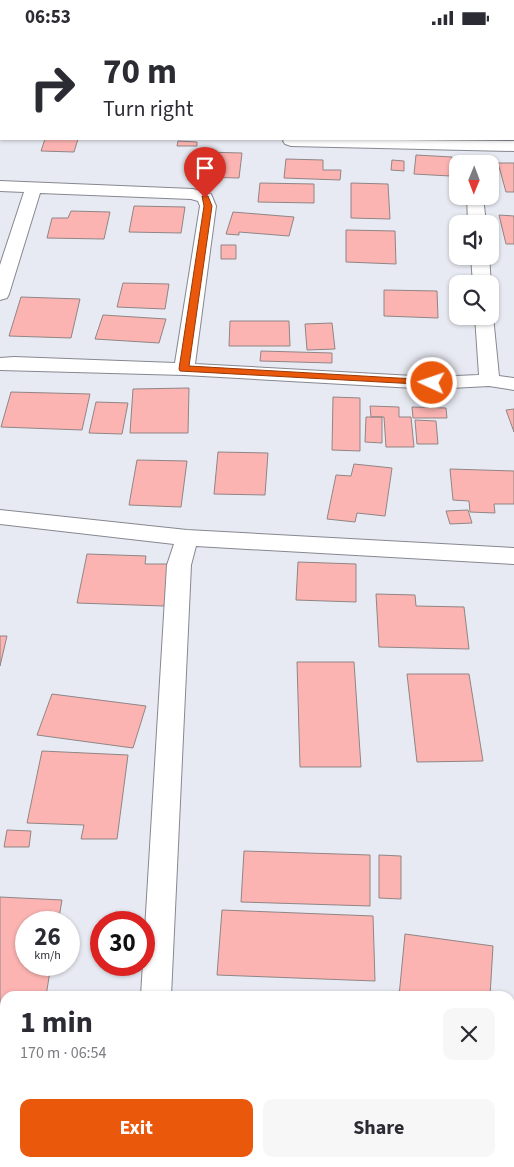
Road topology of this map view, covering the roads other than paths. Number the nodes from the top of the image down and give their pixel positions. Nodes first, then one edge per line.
1 (291, 141) dead end
2 (471, 146) junction
3 (514, 146) edge
4 (472, 155) edge
5 (0, 186) edge
6 (33, 189) junction
7 (0, 294) edge
8 (485, 325) edge
9 (5, 361) edge
10 (184, 369) junction
11 (489, 380) junction
12 (514, 384) edge
13 (0, 517) edge
14 (187, 538) junction
15 (514, 556) edge
16 (156, 991) edge

1 - 2 street
2 - 3 street
2 - 4 street
5 - 6 street
6 - 7 street
6 - 10 street
8 - 11 street
9 - 10 street
10 - 11 street
11 - 12 street
13 - 14 street
14 - 15 street
14 - 16 street

